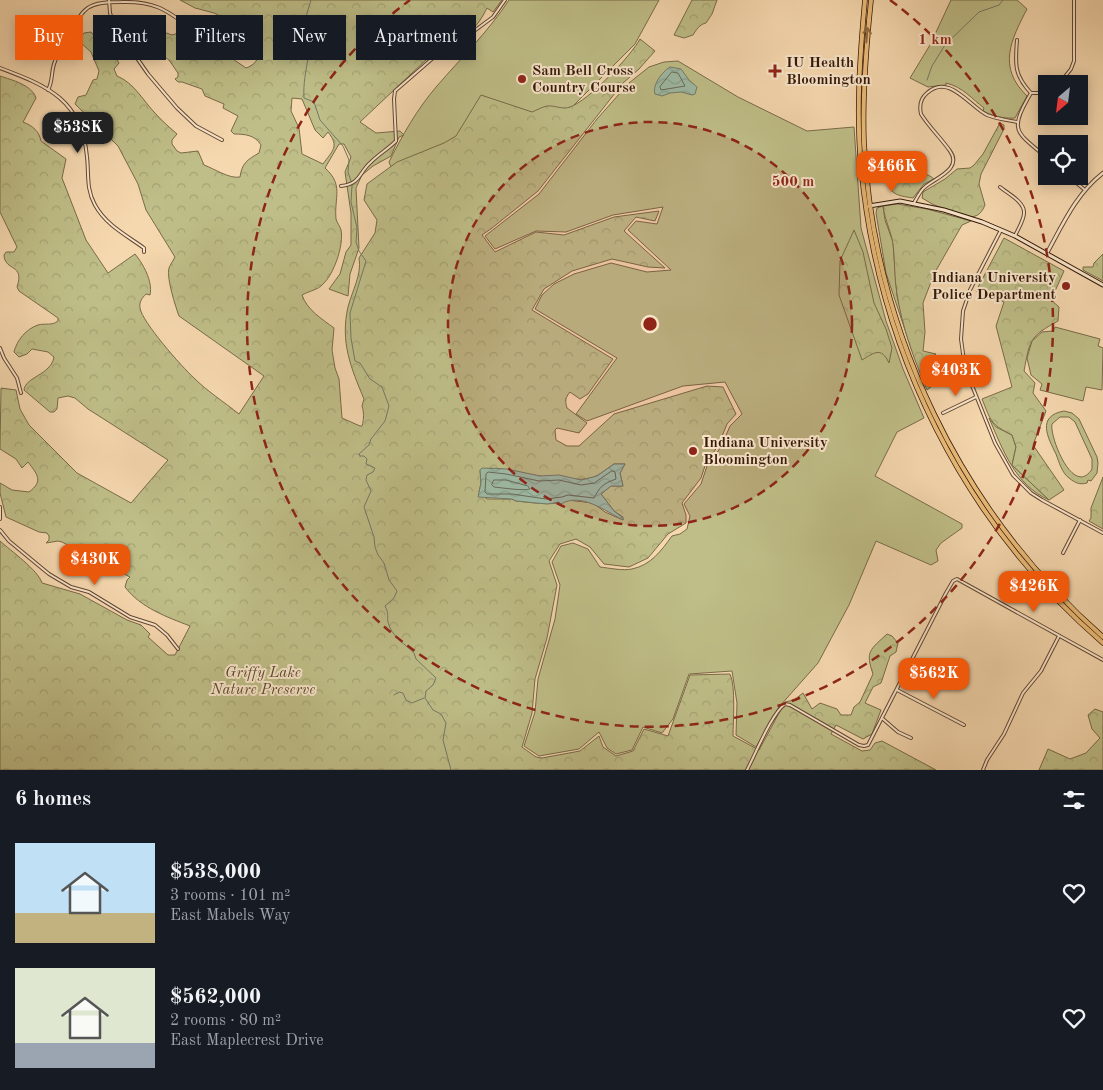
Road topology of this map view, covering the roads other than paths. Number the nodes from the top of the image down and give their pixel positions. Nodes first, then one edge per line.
1 (505, 0) edge
2 (864, 0) edge
3 (871, 0) edge
4 (1074, 0) edge
5 (109, 1) edge
6 (176, 17) edge
7 (1017, 40) dead end
8 (0, 68) edge
9 (1066, 75) edge
10 (48, 90) junction
11 (1031, 93) junction
12 (1038, 93) edge
13 (1017, 122) junction
14 (222, 140) dead end
15 (1038, 151) edge
16 (1103, 173) edge
17 (1079, 185) edge
18 (341, 186) dead end
19 (1000, 187) dead end
20 (1085, 190) junction
21 (913, 203) junction
22 (868, 206) junction
23 (1001, 230) junction
24 (1015, 236) junction
25 (144, 252) dead end
26 (1047, 254) junction
27 (1103, 285) edge
28 (0, 348) edge
29 (21, 393) dead end
30 (976, 397) junction
31 (943, 413) dead end
32 (932, 417) junction
33 (0, 507) edge
34 (0, 519) edge
35 (1080, 520) junction
36 (0, 530) edge
37 (1103, 533) edge
38 (1063, 553) dead end
39 (1059, 636) junction
40 (1103, 637) edge
41 (1103, 643) edge
42 (178, 648) dead end
43 (1103, 660) edge
44 (897, 690) junction
45 (883, 720) junction
46 (964, 725) dead end
47 (910, 738) dead end
48 (746, 770) edge
49 (983, 770) edge

1 - 18 street
2 - 22 highway
22 -> 3 highway
4 - 9 street
5 - 6 street
5 - 10 street
5 - 14 street
7 - 11 street
8 - 10 street
10 - 25 street
11 - 12 street
11 - 13 street
13 - 15 street
13 - 21 street
16 - 20 street
17 - 20 street
19 - 24 street
20 - 26 street
21 - 22 main road
21 - 23 main road
22 - 32 highway
23 - 24 main road
23 - 30 street
24 - 26 main road
26 - 27 main road
28 - 29 street
30 - 31 street
30 - 35 street
32 - 40 highway
32 - 41 highway
33 - 34 street
35 - 37 street
35 - 38 street
36 - 42 street
39 - 43 street
39 - 44 street
39 - 49 street
44 - 45 street
44 - 46 street
45 - 47 street
45 - 48 street

